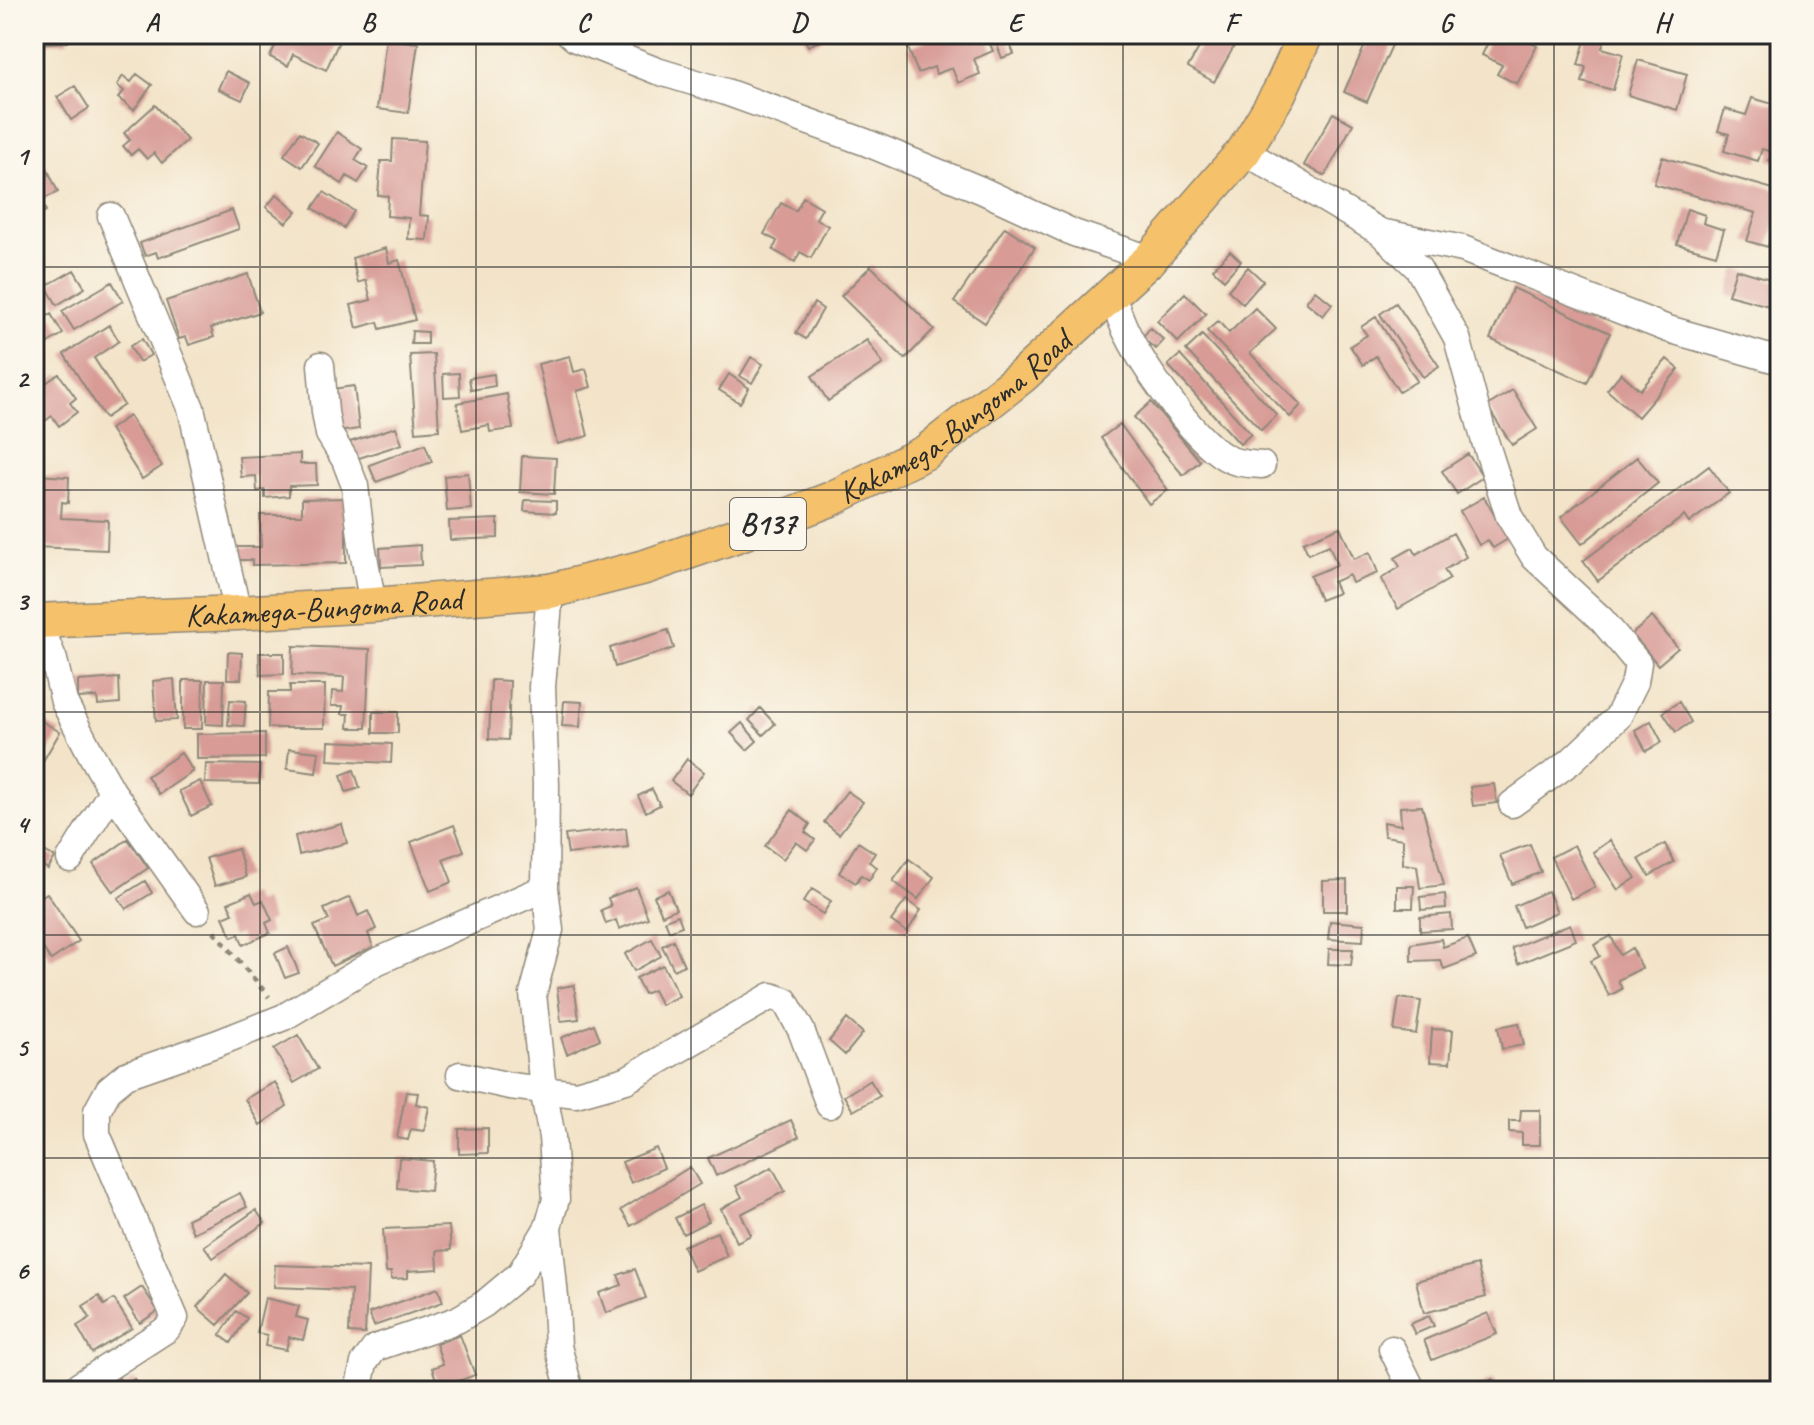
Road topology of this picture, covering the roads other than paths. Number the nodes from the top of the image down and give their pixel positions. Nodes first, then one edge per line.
1 (570, 34) edge
2 (1306, 34) edge
3 (1244, 151) junction
4 (111, 216) dead end
5 (1380, 232) junction
6 (1150, 259) junction
7 (1111, 294) junction
8 (1780, 361) edge
9 (321, 365) dead end
10 (1262, 465) dead end
11 (550, 591) junction
12 (373, 605) junction
13 (238, 613) junction
14 (36, 621) edge
15 (112, 791) junction
16 (1512, 804) dead end
17 (70, 859) dead end
18 (545, 888) junction
19 (197, 911) road end
20 (460, 1075) dead end
21 (543, 1089) junction
22 (829, 1105) dead end
23 (548, 1227) junction
24 (1392, 1349) dead end
25 (71, 1391) edge
26 (358, 1391) edge
27 (570, 1391) edge
28 (1413, 1391) edge

1 - 6 street
2 - 3 main road, Kakamega-Bungoma Road / B137
3 - 5 street
3 - 6 main road, Kakamega-Bungoma Road / B137
4 - 13 street
5 - 8 street
5 - 16 street
6 - 7 main road, Kakamega-Bungoma Road / B137
7 - 10 street
7 - 11 main road, Kakamega-Bungoma Road / B137
9 - 12 street
11 - 12 main road, Kakamega-Bungoma Road / B137
11 - 18 street
12 - 13 main road, Kakamega-Bungoma Road / B137
13 - 14 main road, Kakamega-Bungoma Road / B137
14 - 15 street
15 - 17 street
15 - 19 street
18 - 21 street
18 - 25 street
20 - 21 street
21 - 22 street
21 - 23 street
23 - 26 street
23 - 27 street
24 - 28 street

